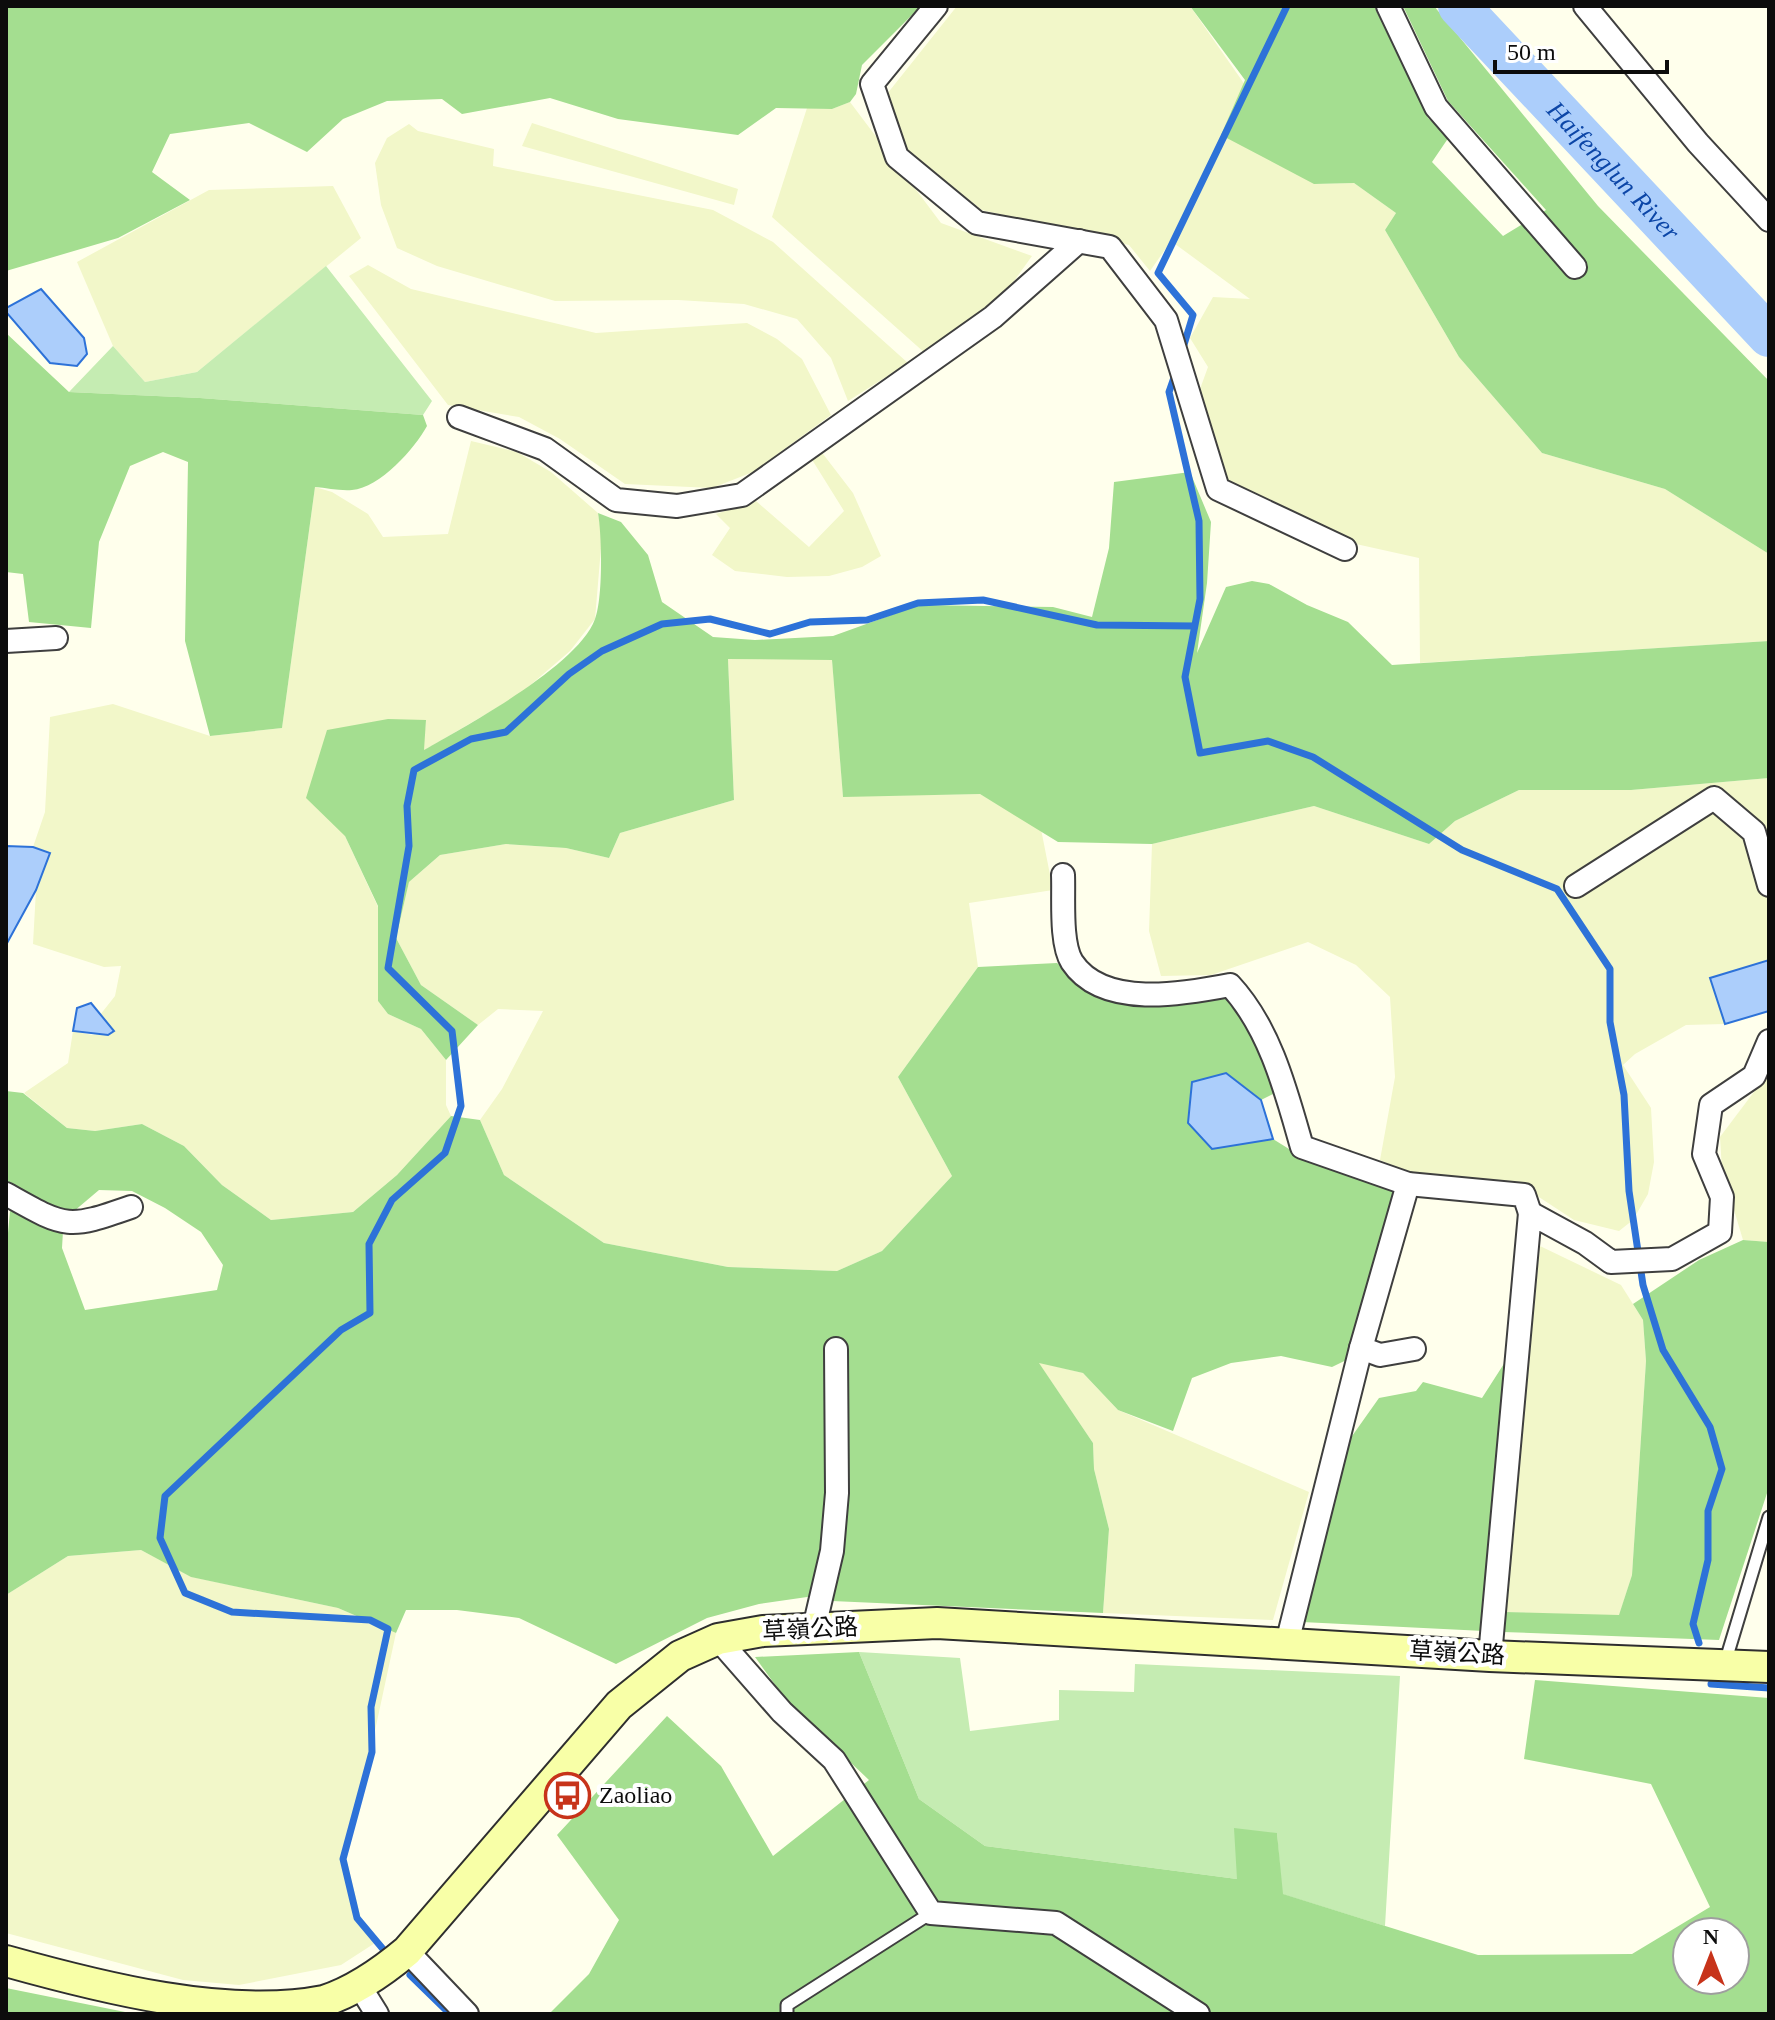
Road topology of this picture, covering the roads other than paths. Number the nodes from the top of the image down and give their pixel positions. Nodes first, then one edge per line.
1 (936, 6) edge
2 (1388, 6) edge
3 (1585, 6) edge
4 (1769, 220) edge
5 (1079, 241) junction
6 (1575, 267) dead end
7 (459, 417) dead end
8 (1345, 549) dead end
9 (56, 638) dead end
10 (6, 641) edge
11 (1063, 875) dead end
12 (1769, 885) edge
13 (1576, 886) dead end
14 (1769, 1041) edge
15 (1408, 1184) junction
16 (6, 1194) edge
17 (131, 1207) dead end
18 (1530, 1213) junction
19 (1361, 1348) junction
20 (836, 1349) dead end
21 (1414, 1349) dead end
22 (1769, 1517) edge
23 (814, 1628) junction
24 (718, 1639) junction
25 (1287, 1643) junction
26 (1490, 1656) junction
27 (1725, 1664) junction
28 (1769, 1667) edge
29 (931, 1913) junction
30 (407, 1951) junction
31 (6, 1961) edge
32 (359, 1985) junction
33 (377, 2014) edge
34 (467, 2014) edge
35 (787, 2014) edge
36 (1198, 2014) edge

1 - 5 street
2 - 6 street
3 - 4 street
5 - 7 street
5 - 8 street
9 - 10 street
11 - 15 street
12 - 13 street
14 - 18 street
15 - 18 street
15 - 19 street
16 - 17 street
18 - 26 street
19 - 21 street
19 - 25 street
20 - 23 street
22 - 27 lane
23 - 24 main road, 草嶺公路
23 - 25 main road, 草嶺公路
24 - 29 street
24 - 30 main road, 草嶺公路
25 - 26 main road, 草嶺公路
26 - 27 main road, 草嶺公路
27 - 28 main road, 草嶺公路
29 - 35 lane
29 - 36 street
30 - 32 main road, 草嶺公路
30 - 34 street
31 - 32 main road, 草嶺公路
32 - 33 street

